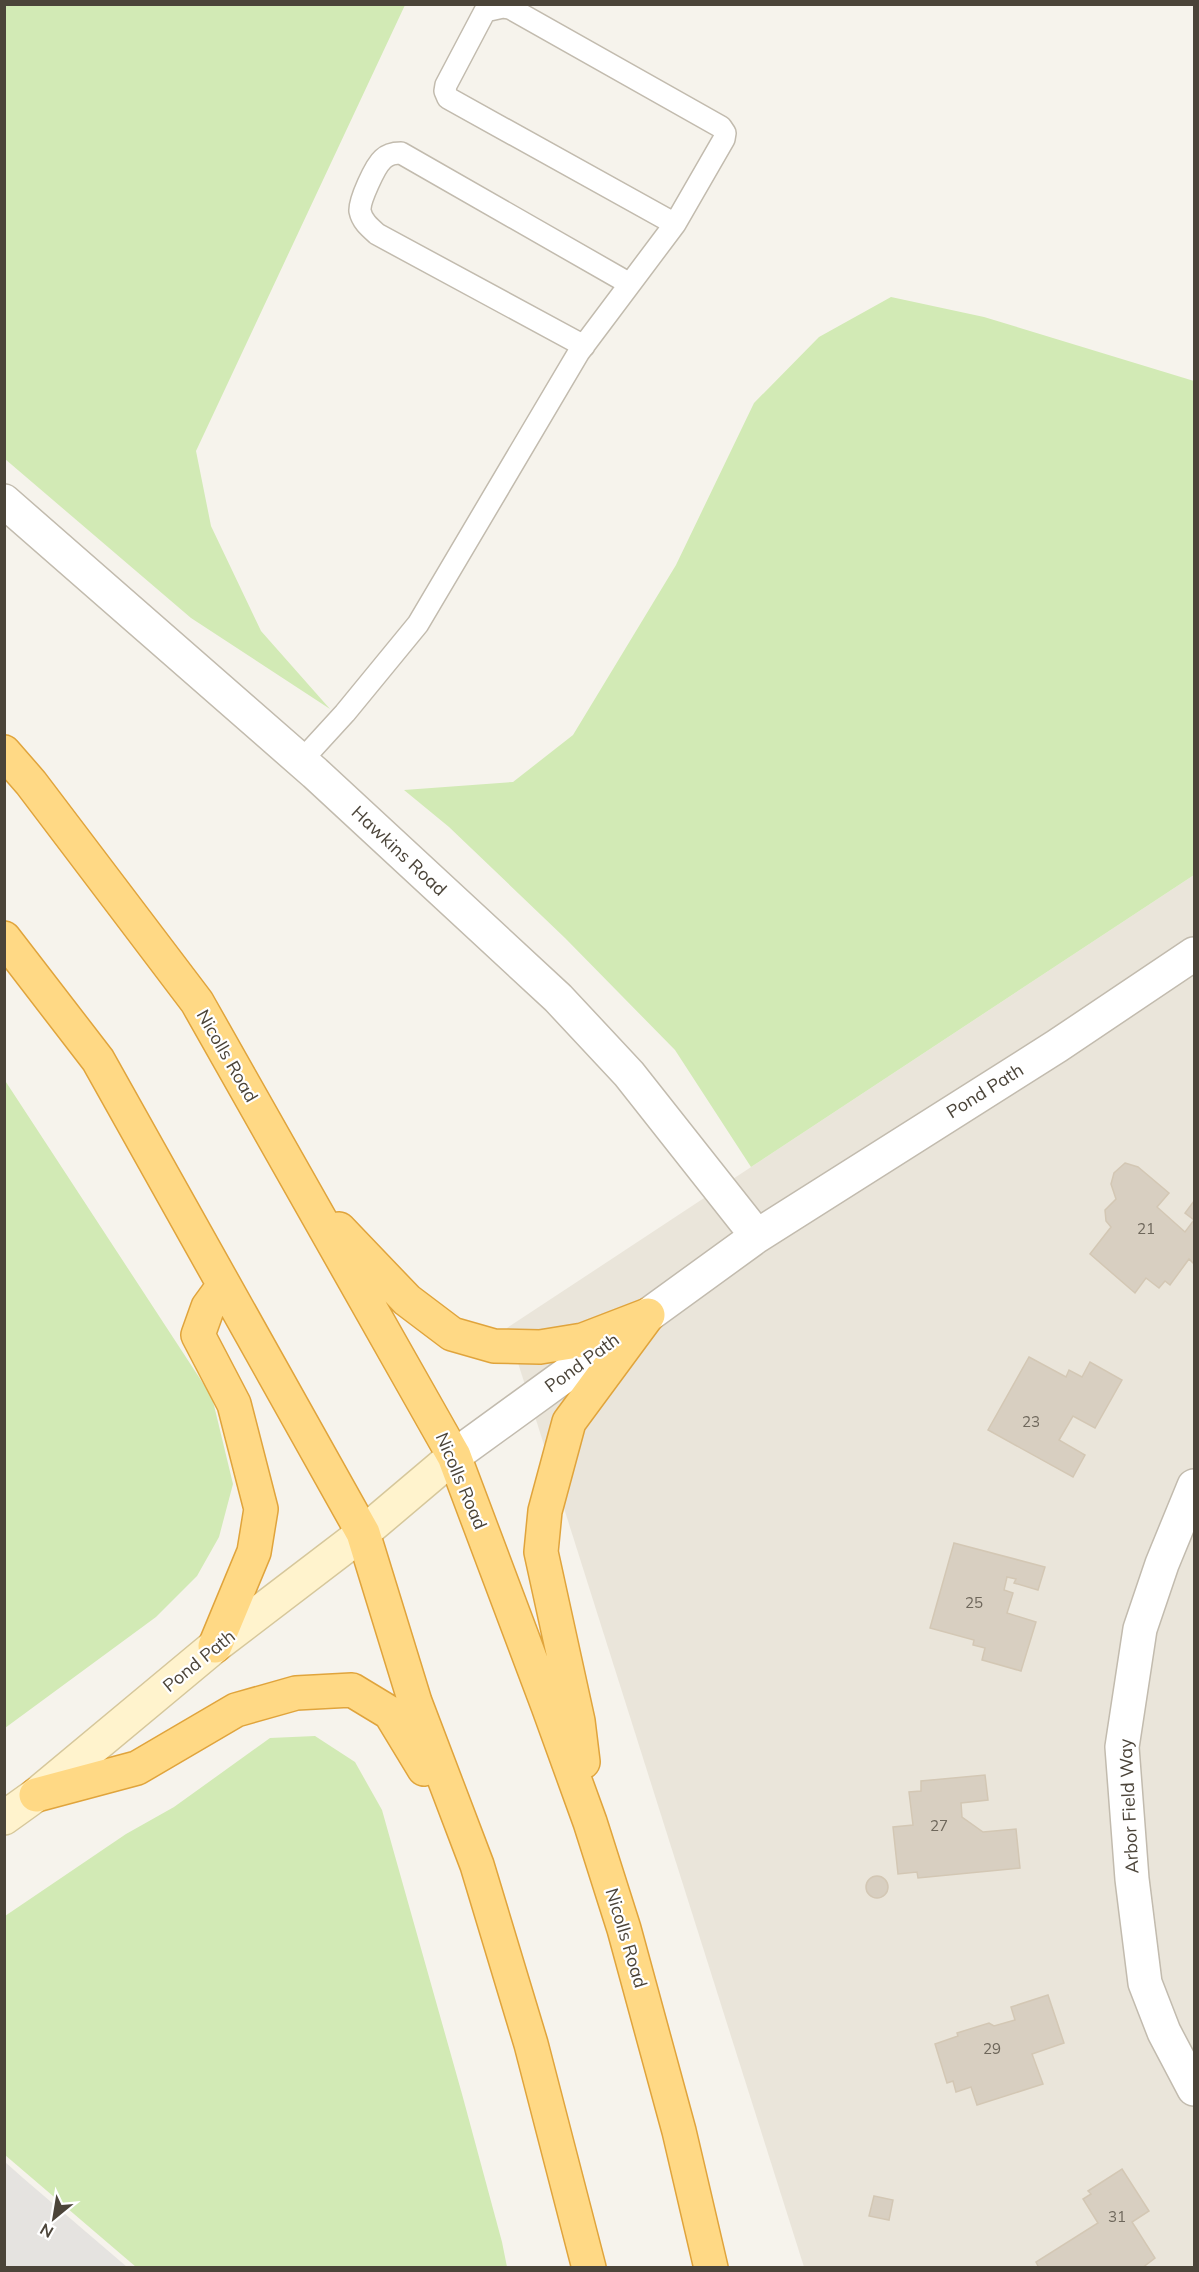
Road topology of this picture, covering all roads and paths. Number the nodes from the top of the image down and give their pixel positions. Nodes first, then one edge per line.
1 (675, 224) junction
2 (630, 284) junction
3 (584, 346) junction
4 (4, 501) edge
5 (4, 753) edge
6 (301, 760) junction
7 (4, 938) edge
8 (1194, 954) edge
9 (304, 1192) junction
10 (757, 1236) junction
11 (224, 1285) junction
12 (648, 1315) junction
13 (454, 1456) junction
14 (1194, 1486) edge
15 (363, 1533) junction
16 (215, 1646) junction
17 (36, 1795) junction
18 (4, 1818) edge
19 (590, 1822) junction
20 (477, 1866) junction
21 (1194, 2089) edge
22 (589, 2268) edge
23 (711, 2268) edge

1 - 1 lane
1 - 2 lane
2 - 3 lane
2 - 3 lane
3 - 6 lane
4 - 6 street, Hawkins Road
5 - 9 highway, Nicolls Road
6 - 10 street, Hawkins Road
7 - 11 highway
8 - 10 street, Pond Path
9 - 12 highway
9 - 13 highway, Nicolls Road
10 - 12 street, Pond Path
11 - 15 highway
11 - 16 highway
12 - 13 street, Pond Path
12 - 19 highway
13 - 15 main road, Pond Path
13 - 19 highway, Nicolls Road
14 - 21 street, Arbor Field Way
15 - 16 main road, Pond Path
15 - 20 highway
16 - 17 main road, Pond Path
17 - 18 main road, Pond Path
17 - 20 highway
19 - 23 highway, Nicolls Road
20 - 22 highway

